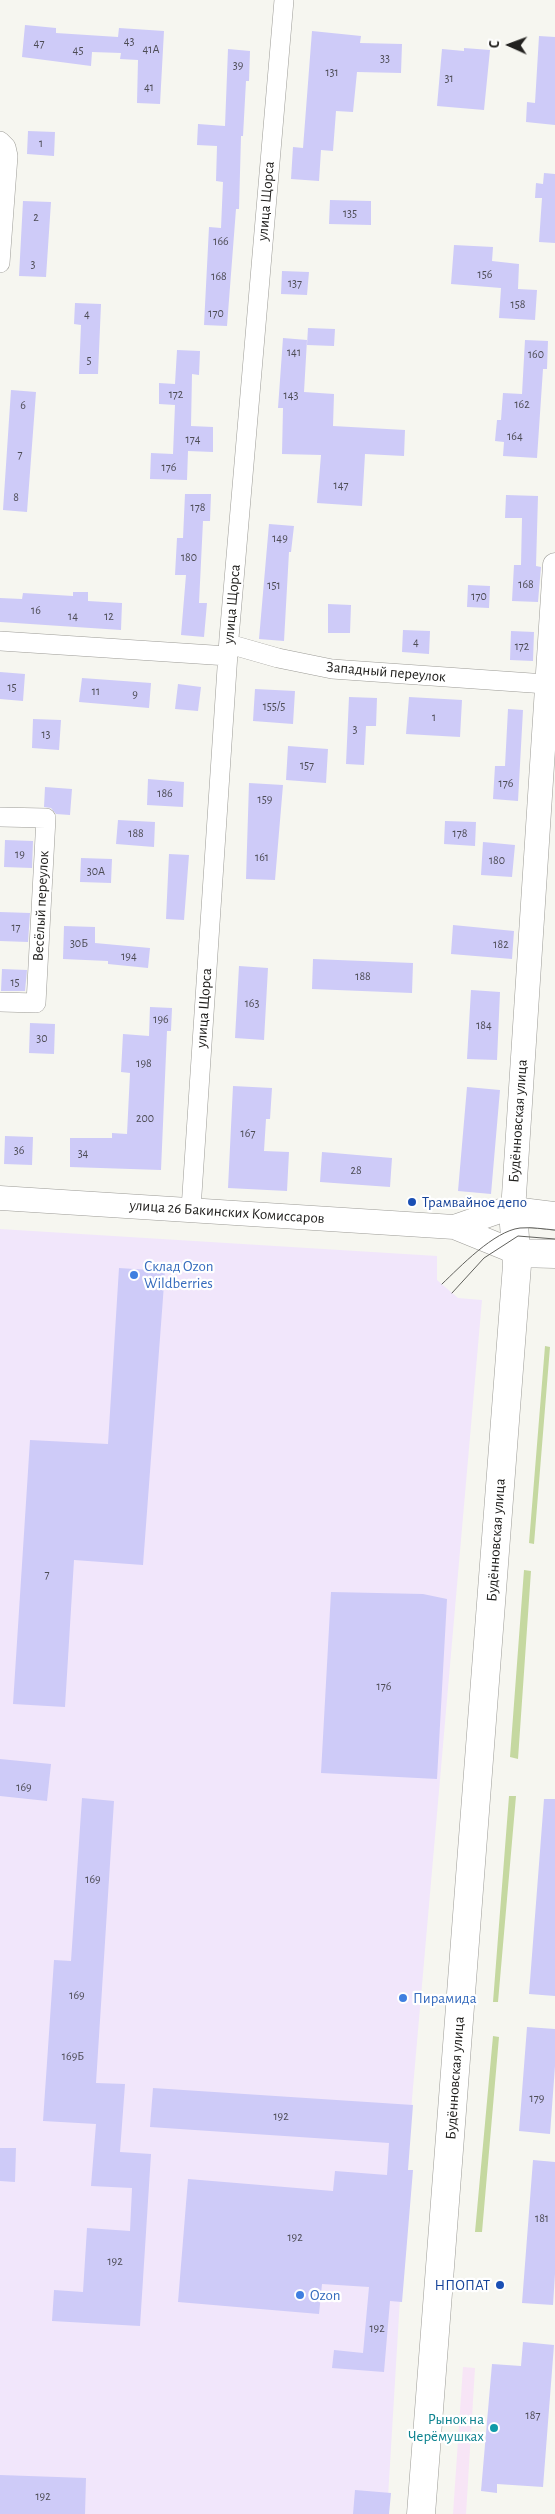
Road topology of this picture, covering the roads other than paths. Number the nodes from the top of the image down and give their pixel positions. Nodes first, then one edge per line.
1 (284, 0) edge
2 (0, 141) edge
3 (0, 262) edge
4 (555, 565) edge
5 (0, 641) edge
6 (228, 650) junction
7 (546, 684) junction
8 (0, 817) edge
9 (0, 1002) edge
10 (0, 1198) edge
11 (191, 1210) junction
12 (513, 1211) junction
13 (555, 1216) edge
14 (454, 1227) junction
15 (518, 1253) junction
16 (555, 1254) edge
17 (421, 2514) edge

1 - 6 street, улица Щорса
2 - 3 street
4 - 7 street, Будённовская улица
5 - 6 street, Западный переулок
6 - 7 street, Западный переулок
6 - 11 street, улица Щорса
7 - 12 street, Будённовская улица
8 - 9 street, Весёлый переулок
10 - 11 street, улица 26 Бакинских Комиссаров
11 - 14 street, улица 26 Бакинских Комиссаров
12 - 13 main road, улица 26 Бакинских Комиссаров
12 - 14 street, улица 26 Бакинских Комиссаров
12 - 15 main road, Будённовская улица
14 - 15 street, улица 26 Бакинских Комиссаров
15 - 16 main road, улица 26 Бакинских Комиссаров
15 - 17 main road, Будённовская улица

